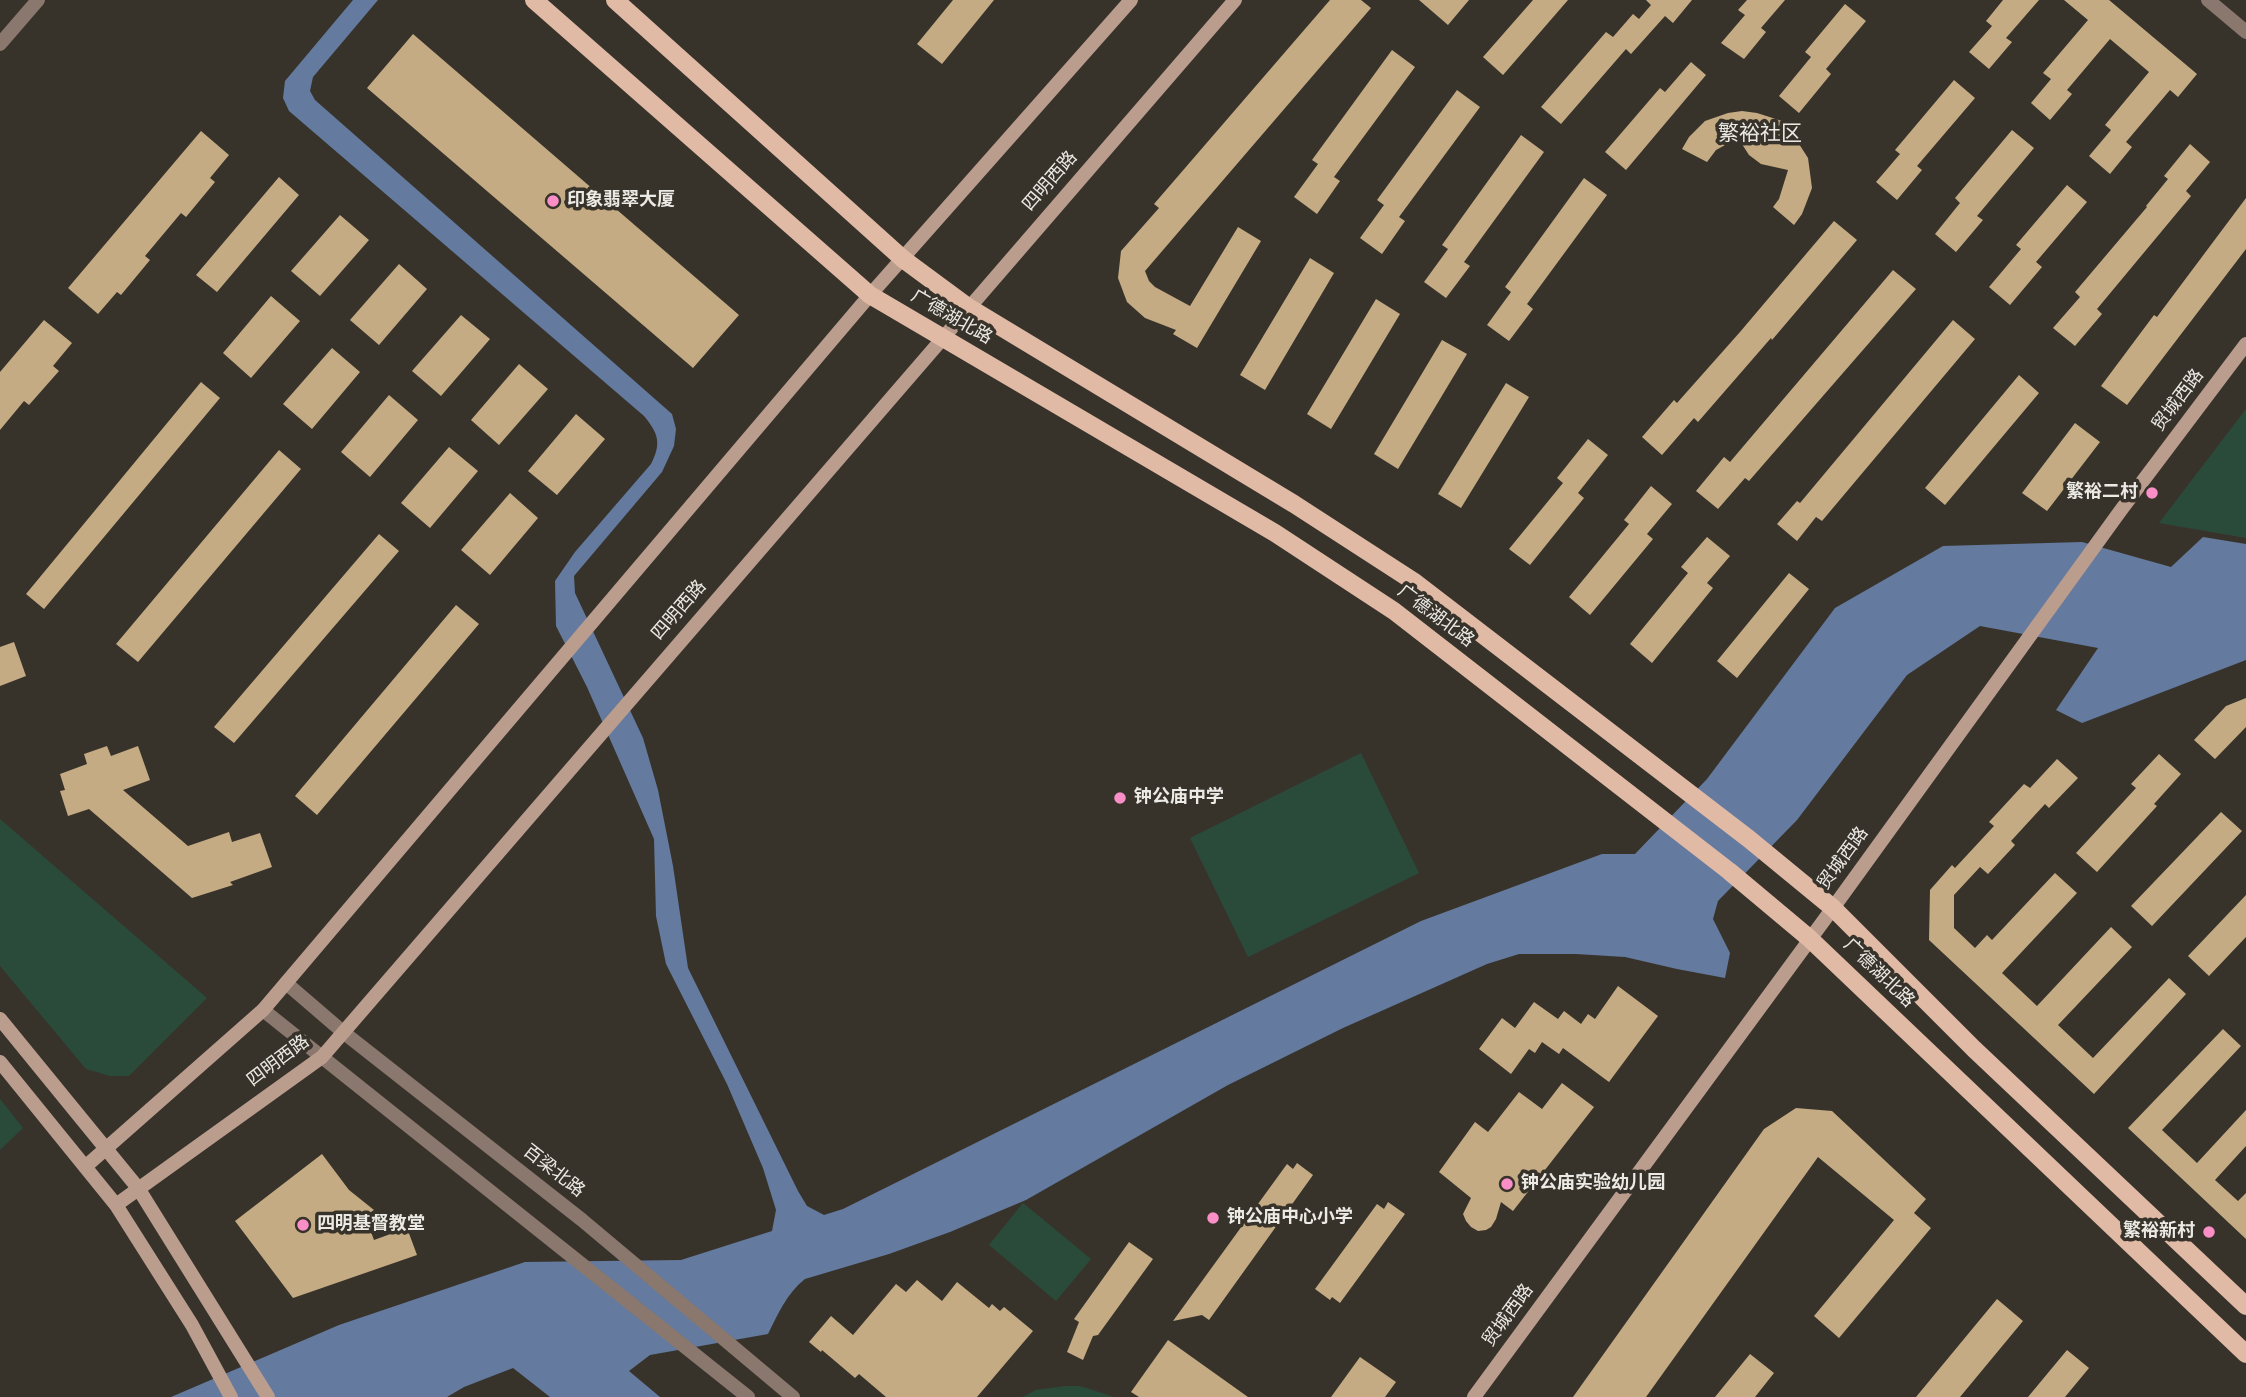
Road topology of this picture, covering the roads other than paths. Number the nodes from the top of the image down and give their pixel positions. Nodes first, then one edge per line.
1 (38, 0) edge
2 (534, 0) edge
3 (615, 0) edge
4 (1131, 0) edge
5 (1235, 0) edge
6 (2208, 0) edge
7 (2246, 32) edge
8 (0, 44) edge
9 (903, 259) junction
10 (870, 295) junction
11 (968, 307) junction
12 (942, 337) junction
13 (2246, 344) edge
14 (1833, 908) junction
15 (1810, 938) junction
16 (286, 983) junction
17 (263, 1010) junction
18 (0, 1019) edge
19 (343, 1032) junction
20 (322, 1057) junction
21 (0, 1062) edge
22 (107, 1149) junction
23 (85, 1167) junction
24 (138, 1188) junction
25 (116, 1205) junction
26 (2246, 1306) edge
27 (2246, 1354) edge
28 (231, 1397) edge
29 (268, 1397) edge
30 (748, 1397) edge
31 (793, 1397) edge
32 (1474, 1397) edge

1 - 8 street
2 - 10 main road, 广德湖北路
3 - 9 main road, 广德湖北路
4 - 9 main road
5 - 11 main road, 四明西路
6 - 7 street
9 - 10 main road
9 - 11 main road, 广德湖北路
10 - 12 main road, 广德湖北路
10 - 16 main road
11 - 12 main road, 四明西路
11 - 14 main road, 广德湖北路
12 - 15 main road, 广德湖北路
12 - 19 main road, 四明西路
13 - 14 main road, 贸城西路
14 - 15 main road, 贸城西路
14 - 26 main road, 广德湖北路
15 - 27 main road, 广德湖北路
15 - 32 main road, 贸城西路
16 - 17 main road
16 - 19 street, 百梁北路
17 - 20 street
17 - 22 main road
18 - 22 main road
19 - 20 main road, 四明西路
19 - 31 street, 百梁北路
20 - 24 main road, 四明西路
20 - 30 street
21 - 23 main road
22 - 23 main road
22 - 24 main road
23 - 25 main road
24 - 25 main road, 四明西路
24 - 29 main road
25 - 28 main road

